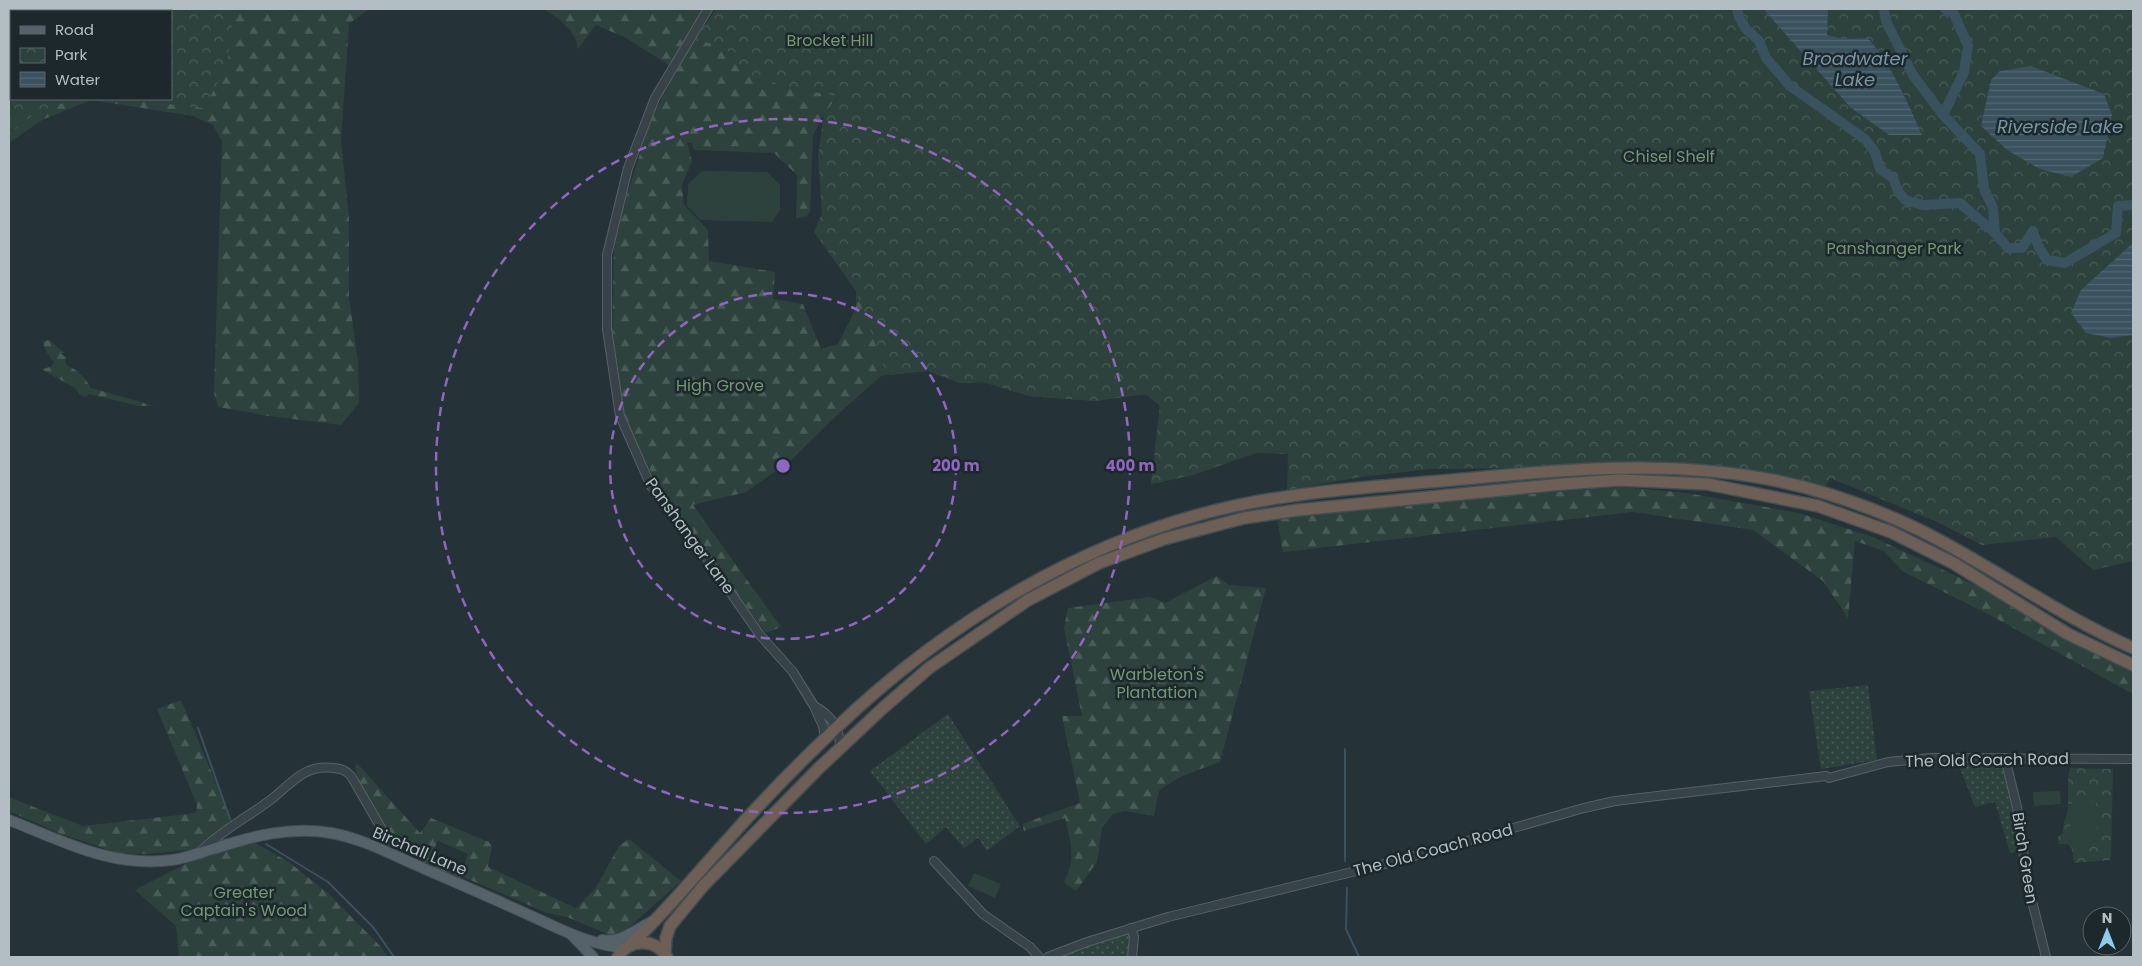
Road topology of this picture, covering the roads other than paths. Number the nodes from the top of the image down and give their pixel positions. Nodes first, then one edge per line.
1 (708, 9) edge
2 (2133, 648) edge
3 (2133, 665) edge
4 (814, 706) junction
5 (837, 727) junction
6 (825, 739) junction
7 (840, 747) junction
8 (2005, 758) junction
9 (2133, 760) edge
10 (9, 820) edge
11 (200, 853) junction
12 (398, 857) junction
13 (934, 861) dead end
14 (659, 918) junction
15 (1131, 928) junction
16 (576, 935) junction
17 (628, 946) junction
18 (666, 955) edge
19 (593, 957) edge
20 (618, 957) edge
21 (1039, 957) edge
22 (1051, 957) edge
23 (1132, 957) edge
24 (2046, 957) edge

1 - 4 street, Panshanger Lane
2 - 5 highway
3 - 7 highway
4 - 5 street, Panshanger Lane
4 - 6 street, Panshanger Lane
5 - 6 highway
5 - 7 street
6 - 14 highway
7 - 18 highway
8 - 9 street, The Old Coach Road
8 - 15 street, The Old Coach Road
8 - 24 street, Birch Green
10 - 11 main road, Birchall Lane
11 - 12 main road, Birchall Lane
11 - 12 street
12 - 16 main road, Birchall Lane
13 - 21 street
14 - 16 main road
14 - 17 highway
15 - 22 street, The Old Coach Road
15 - 23 street
16 - 17 main road, Birchall Lane
16 - 19 main road, Birchall Lane
17 - 18 highway
17 - 20 highway

